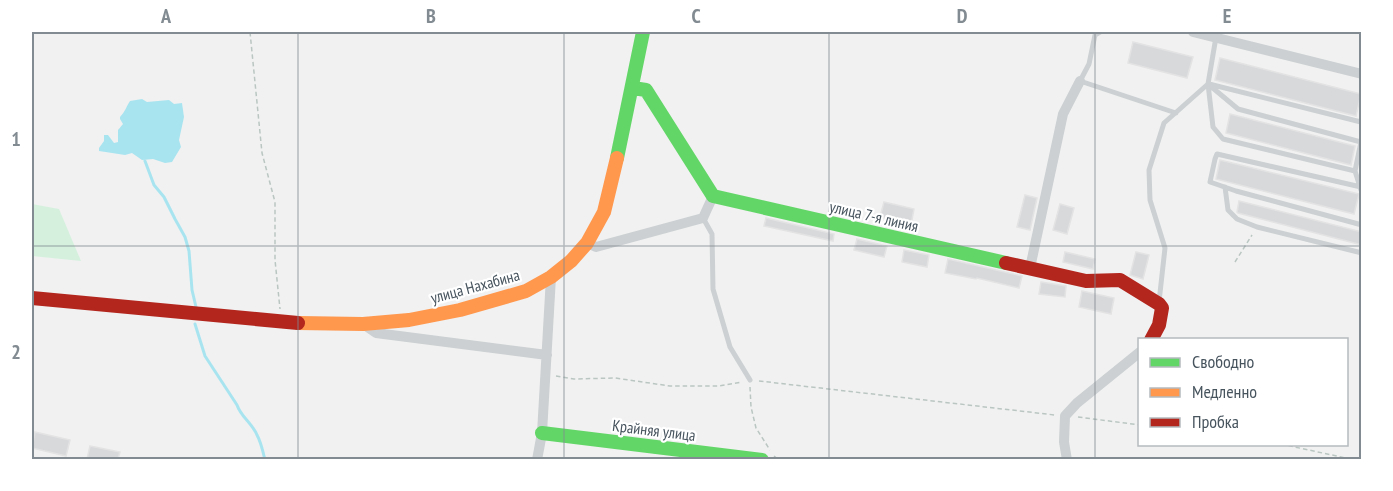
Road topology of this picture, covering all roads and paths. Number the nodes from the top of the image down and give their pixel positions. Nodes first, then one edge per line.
1 (250, 32) edge
2 (643, 32) edge
3 (1100, 32) edge
4 (1193, 32) edge
5 (1216, 36) junction
6 (1362, 74) edge
7 (1080, 81) junction
8 (1208, 84) junction
9 (633, 88) junction
10 (1176, 113) junction
11 (1362, 120) edge
12 (1355, 171) junction
13 (1225, 187) junction
14 (1361, 188) edge
15 (713, 196) junction
16 (703, 219) junction
17 (1362, 225) edge
18 (1257, 227) junction
19 (587, 243) junction
20 (1362, 253) edge
21 (1235, 262) dead end
22 (1030, 268) junction
23 (551, 277) junction
24 (32, 298) edge
25 (1159, 304) junction
26 (280, 322) junction
27 (363, 324) junction
28 (1152, 338) edge
29 (1138, 354) edge
30 (546, 356) junction
31 (545, 375) junction
32 (750, 380) junction
33 (1065, 416) junction
34 (1138, 425) edge
35 (542, 433) junction
36 (1291, 446) edge
37 (537, 459) edge
38 (762, 459) edge
39 (779, 459) edge
40 (1067, 459) edge
41 (1355, 459) edge

1 - 26 path
2 - 9 street, улица Нахабина
3 - 7 lane
4 - 5 street
5 - 6 street
5 - 8 lane
7 - 10 lane
7 - 22 street
8 - 10 lane
8 - 11 lane
8 - 12 lane
8 - 12 lane
9 - 15 street
9 - 19 street, улица Нахабина
10 - 25 lane
12 - 14 lane
13 - 14 lane
13 - 17 lane
13 - 18 lane
15 - 16 street
15 - 22 street, улица 7-я линия
16 - 19 street
16 - 32 lane
18 - 20 lane
18 - 21 path
19 - 23 street, улица Нахабина
22 - 25 street, улица 7-я линия
23 - 27 street, улица Нахабина
23 - 30 street
24 - 26 street, улица Нахабина
25 - 28 street
26 - 27 street, улица Нахабина
27 - 30 street
29 - 33 street
30 - 31 street
31 - 32 path
31 - 35 street
32 - 33 path
32 - 39 path
33 - 34 path
33 - 40 street
35 - 37 street
35 - 38 street, Крайняя улица
36 - 41 path

